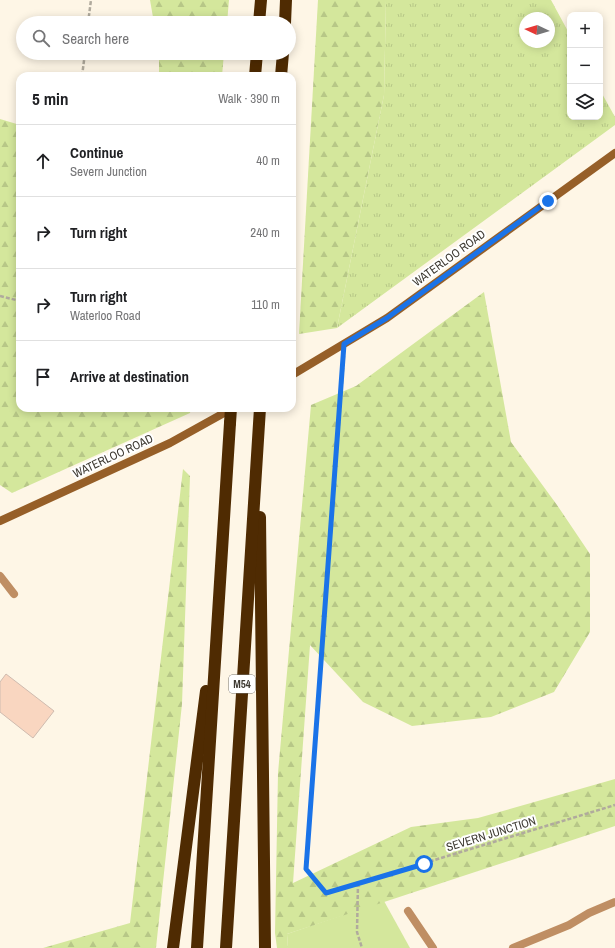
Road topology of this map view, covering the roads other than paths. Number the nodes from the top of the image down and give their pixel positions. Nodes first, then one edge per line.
1 (261, 0) edge
2 (286, 0) edge
3 (260, 16) edge
4 (285, 16) edge
5 (256, 60) edge
6 (282, 60) edge
7 (255, 72) edge
8 (281, 72) edge
9 (615, 153) edge
10 (296, 373) edge
11 (225, 412) edge
12 (231, 412) edge
13 (259, 414) edge
14 (0, 521) edge
15 (0, 576) edge
16 (220, 580) junction
17 (14, 594) dead end
18 (615, 902) edge
19 (408, 911) dead end
20 (173, 948) edge
21 (197, 948) edge
22 (226, 948) edge
23 (265, 948) edge
24 (434, 948) edge
25 (513, 948) edge

1 - 3 highway
2 - 4 highway
5 - 7 highway
6 - 8 highway
9 - 10 street, WATERLOO ROAD
11 - 14 street, WATERLOO ROAD
12 - 16 highway, M54, bridge
13 - 22 highway, M54
13 - 23 highway, M54
15 - 17 street
16 - 20 highway, M54
16 - 21 highway, M54
18 - 25 street
19 - 24 street

